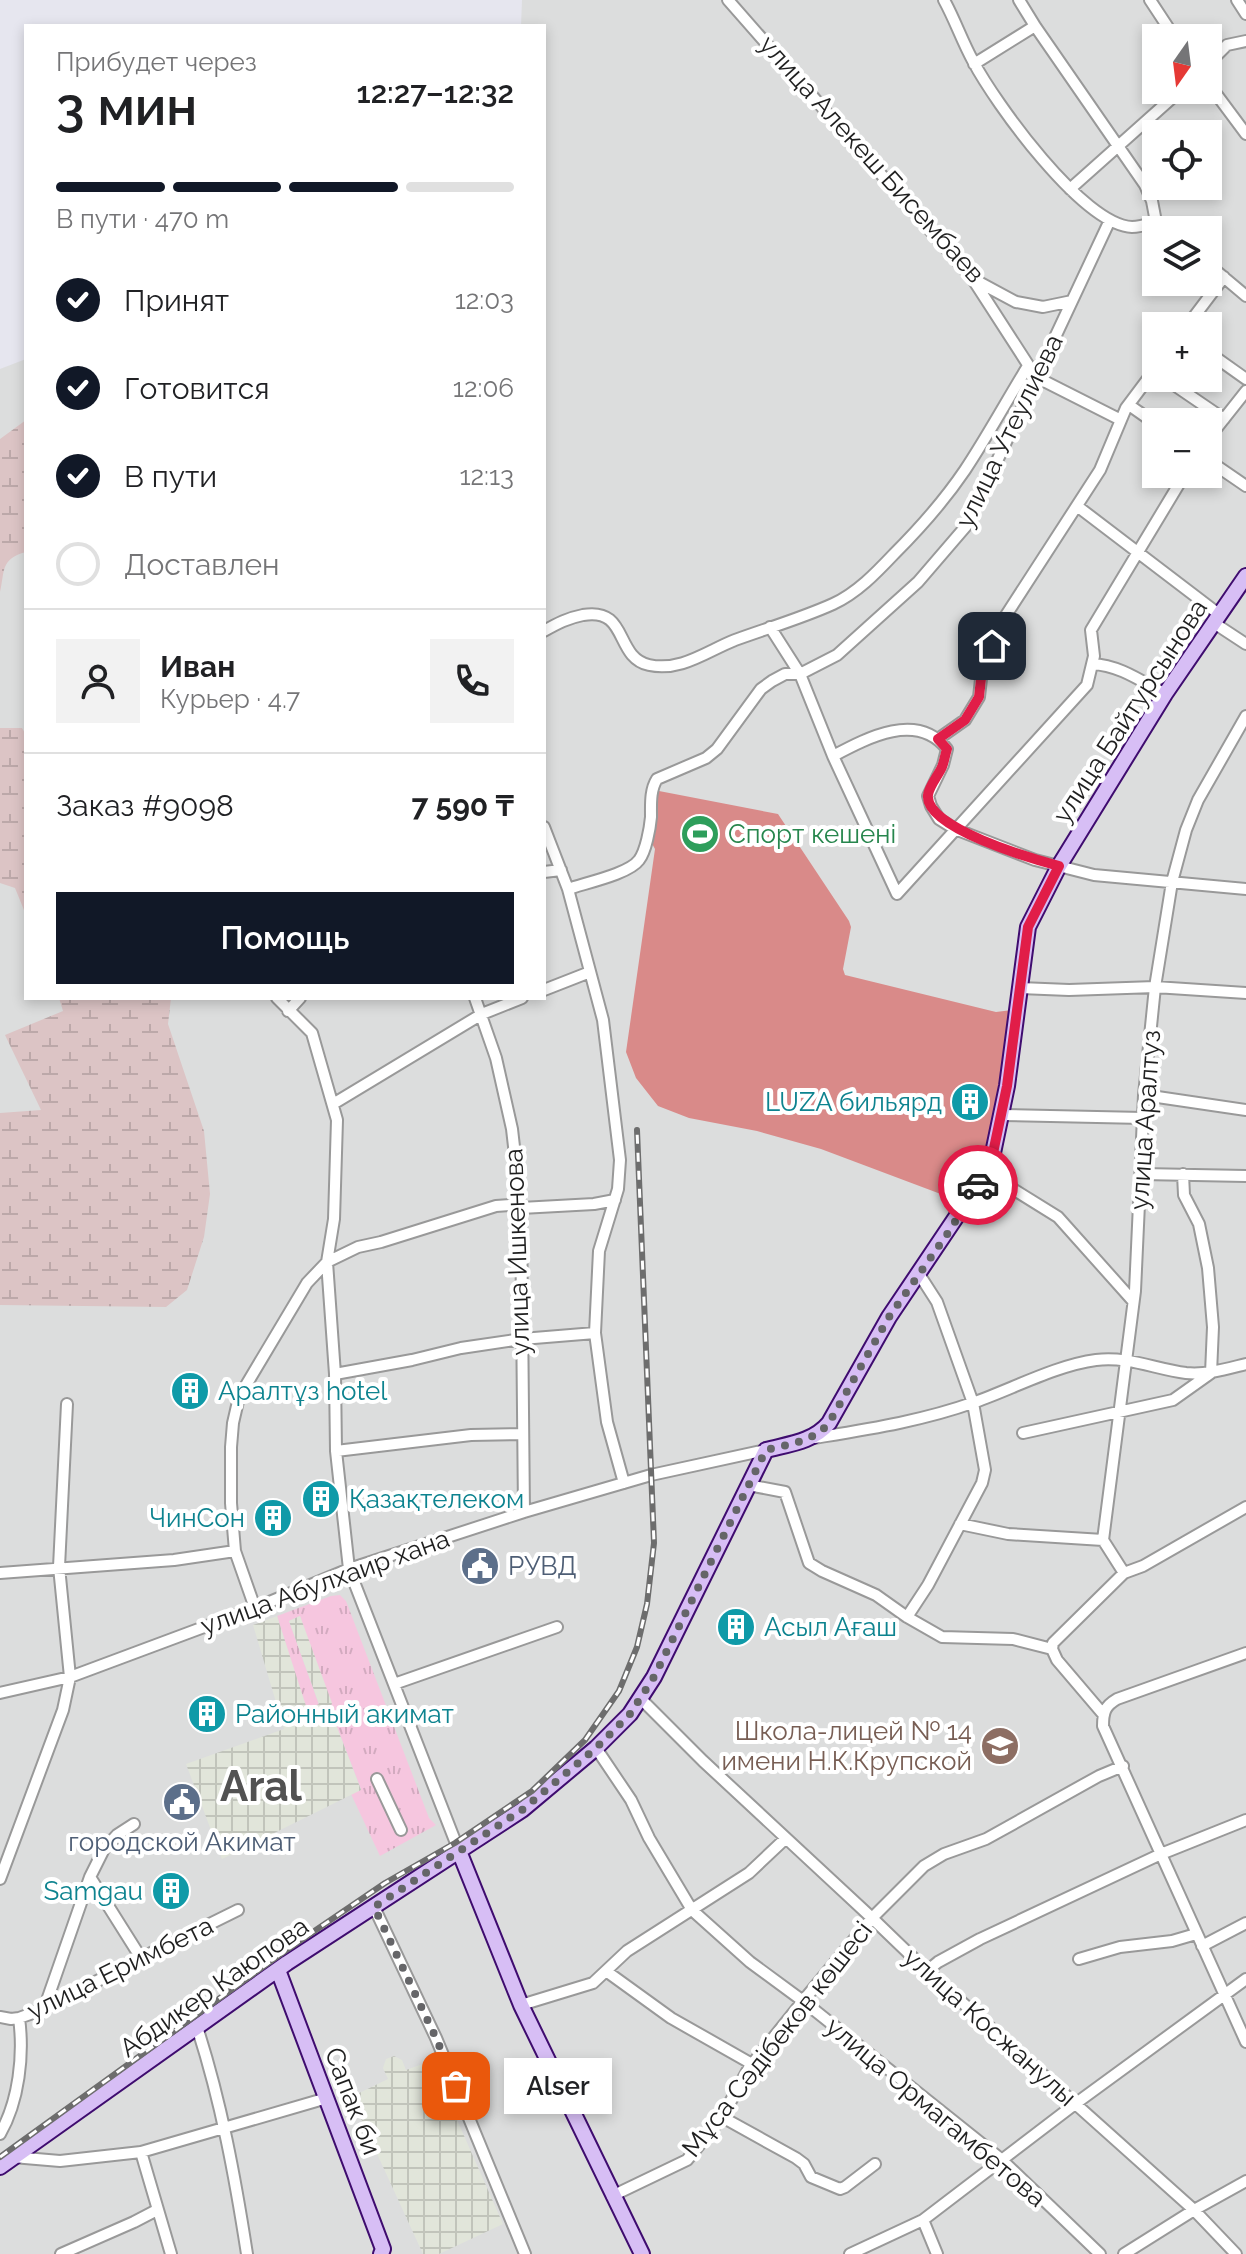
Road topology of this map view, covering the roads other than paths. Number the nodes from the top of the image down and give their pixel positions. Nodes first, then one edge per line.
1 (728, 0) edge
2 (944, 0) edge
3 (1019, 0) edge
4 (1150, 0) edge
5 (1237, 0) edge
6 (1246, 14) edge
7 (1166, 24) edge
8 (1035, 26) junction
9 (1246, 41) edge
10 (1222, 50) edge
11 (974, 64) junction
12 (1222, 102) edge
13 (1166, 104) edge
14 (1246, 134) edge
15 (1118, 148) junction
16 (1070, 189) junction
17 (1155, 216) edge
18 (1110, 220) junction
19 (1142, 225) edge
20 (1224, 277) joint
21 (973, 279) junction
22 (1246, 295) edge
23 (1072, 301) junction
24 (1198, 312) edge
25 (1222, 362) edge
26 (1028, 366) junction
27 (1036, 377) junction
28 (1246, 379) edge
29 (1142, 388) edge
30 (1246, 391) edge
31 (1184, 392) edge
32 (1129, 405) junction
33 (1142, 414) edge
34 (1224, 419) junction
35 (1121, 420) junction
36 (1222, 422) edge
37 (1222, 470) edge
38 (1246, 486) edge
39 (1177, 488) edge
40 (1077, 506) junction
41 (1139, 553) junction
42 (1246, 576) edge
43 (1217, 619) junction
44 (770, 627) junction
45 (546, 630) edge
46 (1246, 644) edge
47 (1092, 664) junction
48 (800, 674) junction
49 (1165, 694) junction
50 (1246, 716) edge
51 (938, 739) junction
52 (833, 756) junction
53 (955, 829) junction
54 (546, 832) edge
55 (1059, 866) junction
56 (561, 870) junction
57 (546, 872) edge
58 (1172, 882) junction
59 (1244, 886) edge
60 (568, 889) junction
61 (590, 972) junction
62 (1155, 987) junction
63 (1020, 988) junction
64 (546, 989) edge
65 (1246, 993) edge
66 (279, 1000) edge
67 (298, 1000) edge
68 (476, 1000) edge
69 (517, 1000) edge
70 (288, 1011) junction
71 (482, 1014) junction
72 (1144, 1095) junction
73 (333, 1104) junction
74 (1246, 1110) edge
75 (1001, 1115) junction
76 (1143, 1118) junction
77 (984, 1171) junction
78 (1142, 1174) junction
79 (1183, 1174) junction
80 (1246, 1176) edge
81 (615, 1200) junction
82 (521, 1208) junction
83 (327, 1262) junction
84 (919, 1274) junction
85 (1133, 1301) junction
86 (595, 1333) junction
87 (522, 1339) junction
88 (1126, 1360) junction
89 (1246, 1364) edge
90 (1211, 1373) junction
91 (335, 1374) junction
92 (973, 1403) junction
93 (67, 1404) dead end
94 (1120, 1412) junction
95 (1023, 1433) dead end
96 (522, 1434) junction
97 (810, 1439) junction
98 (766, 1450) junction
99 (336, 1451) junction
100 (624, 1483) junction
101 (748, 1485) junction
102 (1246, 1507) edge
103 (524, 1512) junction
104 (960, 1524) junction
105 (1103, 1540) junction
106 (235, 1551) junction
107 (59, 1567) junction
108 (349, 1569) junction
109 (0, 1573) edge
110 (1124, 1573) junction
111 (255, 1608) junction
112 (907, 1617) junction
113 (557, 1627) dead end
114 (1052, 1649) junction
115 (1246, 1653) edge
116 (70, 1677) junction
117 (394, 1684) junction
118 (0, 1693) edge
119 (641, 1699) junction
120 (1103, 1714) junction
121 (596, 1748) junction
122 (1123, 1766) junction
123 (377, 1779) dead end
124 (1246, 1820) edge
125 (134, 1824) dead end
126 (401, 1830) dead end
127 (785, 1839) junction
128 (459, 1851) junction
129 (1161, 1854) junction
130 (90, 1877) junction
131 (0, 1879) edge
132 (374, 1907) junction
133 (238, 1910) dead end
134 (692, 1910) junction
135 (872, 1918) junction
136 (1246, 1923) edge
137 (1196, 1934) junction
138 (1202, 1946) junction
139 (141, 1958) junction
140 (1079, 1959) dead end
141 (278, 1970) junction
142 (606, 1971) junction
143 (927, 1971) junction
144 (1246, 1979) edge
145 (1223, 1995) junction
146 (803, 2001) junction
147 (521, 2005) junction
148 (44, 2009) junction
149 (0, 2017) edge
150 (19, 2018) junction
151 (197, 2027) junction
152 (1246, 2042) edge
153 (752, 2064) junction
154 (327, 2098) junction
155 (1075, 2104) junction
156 (722, 2117) junction
157 (225, 2127) junction
158 (0, 2134) edge
159 (141, 2152) junction
160 (13, 2157) junction
161 (1002, 2160) junction
162 (875, 2164) dead end
163 (0, 2167) edge
164 (1246, 2181) edge
165 (612, 2196) junction
166 (157, 2210) junction
167 (1194, 2210) junction
168 (923, 2220) junction
169 (383, 2252) edge
170 (637, 2253) edge
171 (61, 2254) edge
172 (171, 2254) edge
173 (247, 2254) edge
174 (525, 2254) edge
175 (850, 2254) edge
176 (937, 2254) edge
177 (1100, 2254) edge
178 (1124, 2254) edge
179 (1236, 2254) edge

1 - 21 street, улица Алекеш Бисембаев
2 - 11 street
3 - 8 street
4 - 7 street
5 - 6 street
8 - 11 street
8 - 15 street
9 - 10 street
11 - 16 street
12 - 14 street
13 - 15 street
15 - 16 street
15 - 17 street
16 - 18 street
18 - 19 street
18 - 23 street, улица Утеулиева
20 - 22 street
20 - 24 street
21 - 23 street, улица Алекеш Бисембаев
21 - 26 street
23 - 27 street, улица Утеулиева
25 - 28 street
26 - 27 street
26 - 44 street
27 - 35 street
27 - 48 street, улица Утеулиева
29 - 32 street
30 - 34 street
31 - 34 street
32 - 33 street
32 - 35 street
34 - 36 street
35 - 40 street
37 - 38 street
39 - 41 street
40 - 41 street
40 - 51 street
41 - 43 street
41 - 47 street
42 - 43 street, улица Байтурсынова
43 - 46 street
43 - 49 street, улица Байтурсынова
44 - 45 street
44 - 48 street
47 - 49 street
47 - 53 street
48 - 52 street
48 - 60 street, улица Утеулиева
49 - 55 street, улица Байтурсынова
50 - 58 street, улица Аралтуз
51 - 52 street
51 - 53 street
52 - 53 street
53 - 55 street
54 - 56 street
55 - 58 street
55 - 63 street, улица Байтурсынова
56 - 57 street
56 - 60 street
58 - 59 street
58 - 62 street, улица Аралтуз
60 - 61 street
61 - 64 street
61 - 81 street
62 - 63 street
62 - 65 street
62 - 72 street, улица Аралтуз
63 - 75 street, улица Байтурсынова
66 - 70 street
67 - 70 street
68 - 71 street, улица Ишкенова
69 - 71 street
70 - 73 street
71 - 73 street
71 - 82 street, улица Ишкенова
72 - 74 street
72 - 76 street, улица Аралтуз
73 - 83 street
75 - 76 street
75 - 77 street, улица Байтурсынова
76 - 78 street, улица Аралтуз
77 - 84 street, улица Байтурсынова
77 - 85 street
78 - 79 street
78 - 85 street, улица Аралтуз
79 - 80 street
79 - 90 street
81 - 82 street
81 - 86 street
82 - 83 street
82 - 87 street, улица Ишкенова
83 - 91 street
83 - 106 street
84 - 92 street
84 - 97 street, улица Байтурсынова
85 - 88 street, улица Аралтуз
86 - 87 street
86 - 100 street
87 - 91 street
87 - 96 street, улица Ишкенова
88 - 90 street
88 - 92 street
88 - 94 street, улица Аралтуз
89 - 90 street
90 - 94 street
91 - 99 street
92 - 97 street
92 - 104 street
93 - 107 street
94 - 95 street
94 - 105 street, улица Аралтуз
96 - 99 street
96 - 103 street, улица Ишкенова
97 - 98 street
98 - 100 street, улица Абулхаир хана
98 - 101 street, Абдикер Каюпова
99 - 108 street
100 - 103 street, улица Абулхаир хана
101 - 112 street
101 - 119 street, Абдикер Каюпова
102 - 110 street
103 - 108 street, улица Абулхаир хана
104 - 105 street
104 - 112 street
105 - 110 street
106 - 107 street
106 - 111 street
107 - 109 street
107 - 116 street
108 - 111 street, улица Абулхаир хана
108 - 117 street
110 - 114 street
111 - 116 street, улица Абулхаир хана
112 - 114 street
113 - 117 street
114 - 120 street
115 - 120 street
116 - 118 street, улица Абулхаир хана
116 - 131 street
117 - 128 street
119 - 121 street, Абдикер Каюпова
119 - 127 street, улица Косжанулы
120 - 122 street
121 - 128 street, Абдикер Каюпова
121 - 134 street, улица Ормагамбетова
122 - 129 street
122 - 135 street, Мұса Сәдібеков көшесі
123 - 126 street
124 - 129 street
125 - 130 street
127 - 134 street
127 - 135 street, улица Косжанулы
128 - 132 street, Абдикер Каюпова
128 - 147 street
129 - 137 street
129 - 143 street
130 - 139 street
130 - 148 street
132 - 141 street, Абдикер Каюпова
132 - 174 street
133 - 139 street, улица Еримбета
134 - 142 street
134 - 146 street, улица Ормагамбетова
135 - 143 street, улица Косжанулы
135 - 146 street, Мұса Сәдібеков көшесі
136 - 138 street
137 - 138 street
137 - 140 street
138 - 145 street
139 - 148 street, улица Еримбета
141 - 151 street, Абдикер Каюпова
141 - 154 street, Сапак би
142 - 147 street
142 - 153 street
143 - 155 street, улица Косжанулы
144 - 145 street
145 - 152 street
145 - 155 street
146 - 153 street, Мұса Сәдібеков көшесі
146 - 161 street, улица Ормагамбетова
147 - 165 street
148 - 150 street, улица Еримбета
149 - 150 street, улица Еримбета
150 - 158 street
151 - 157 street
151 - 160 street, Абдикер Каюпова
153 - 156 street, Мұса Сәдібеков көшесі
154 - 157 street
154 - 169 street, Сапак би
155 - 161 street
155 - 167 street, улица Косжанулы
156 - 162 street
156 - 165 street, Мұса Сәдібеков көшесі
157 - 159 street
157 - 173 street
159 - 160 street
159 - 166 street
160 - 163 street, Абдикер Каюпова
161 - 168 street
161 - 177 street, улица Ормагамбетова
164 - 167 street
165 - 170 street
166 - 171 street
166 - 172 street
167 - 178 street
167 - 179 street, улица Косжанулы
168 - 175 street
168 - 176 street

